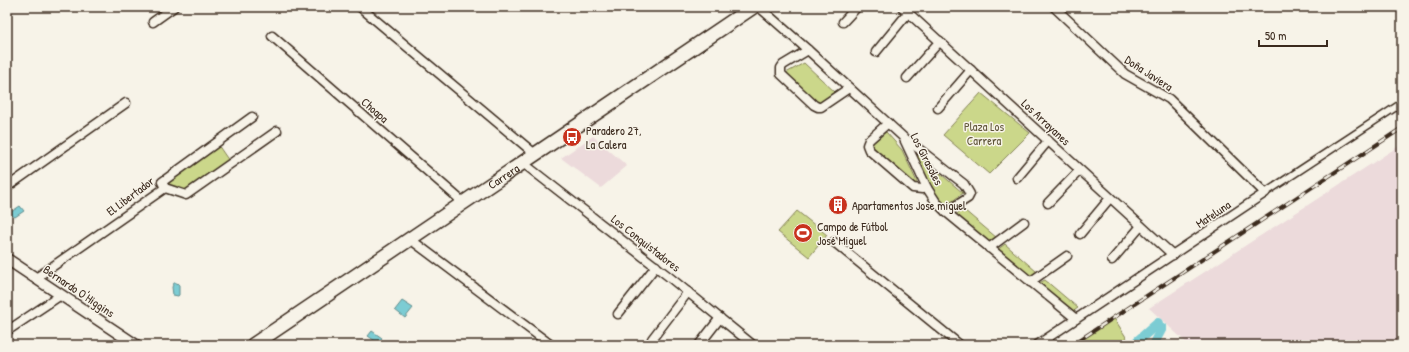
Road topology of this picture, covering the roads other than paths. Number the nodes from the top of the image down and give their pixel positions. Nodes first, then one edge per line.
1 (174, 7) edge
2 (753, 7) edge
3 (759, 7) edge
4 (857, 7) edge
5 (1054, 7) edge
6 (366, 9) edge
7 (905, 10) edge
8 (153, 22) dead end
9 (843, 22) dead end
10 (272, 36) dead end
11 (940, 41) junction
12 (808, 50) junction
13 (876, 52) dead end
14 (971, 70) junction
15 (907, 78) dead end
16 (850, 88) junction
17 (126, 103) dead end
18 (1402, 103) edge
19 (938, 108) dead end
20 (252, 117) dead end
21 (888, 123) junction
22 (277, 131) dead end
23 (903, 137) junction
24 (1048, 141) junction
25 (535, 154) junction
26 (523, 163) junction
27 (1080, 170) junction
28 (1017, 178) dead end
29 (7, 187) edge
30 (165, 188) junction
31 (927, 188) junction
32 (1265, 193) junction
33 (1110, 198) junction
34 (464, 203) junction
35 (1048, 203) dead end
36 (946, 212) junction
37 (1024, 222) dead end
38 (1141, 226) junction
39 (1080, 234) dead end
40 (410, 239) junction
41 (834, 242) dead end
42 (989, 248) junction
43 (1173, 255) junction
44 (1067, 256) dead end
45 (7, 259) edge
46 (1112, 260) dead end
47 (656, 266) junction
48 (36, 278) junction
49 (1030, 282) junction
50 (688, 292) junction
51 (61, 295) junction
52 (618, 314) dead end
53 (720, 318) junction
54 (1076, 319) junction
55 (7, 332) edge
56 (652, 339) dead end
57 (136, 345) edge
58 (253, 345) edge
59 (551, 345) edge
60 (699, 345) edge
61 (751, 345) edge
62 (960, 345) edge
63 (1037, 345) edge

1 - 8 street
2 - 25 main road, Carrera
3 - 12 street, Los Girasoles
4 - 9 street
5 - 32 street, Doña Javiera
6 - 25 street
7 - 11 street, Los Arrayanes
7 - 13 street
10 - 34 street, Choapa
11 - 14 street, Los Arrayanes
11 - 15 street
12 - 16 street, Los Girasoles
12 - 16 street
14 - 19 street
14 - 24 street, Los Arrayanes
16 - 21 street, Los Girasoles
17 - 29 street
18 - 32 street, Mateluna
20 - 30 street, El Libertador
21 - 23 street, Los Girasoles
21 - 31 street
22 - 30 street
23 - 31 street, Los Girasoles
23 - 36 street
24 - 27 street, Los Arrayanes
24 - 28 street
25 - 26 main road, Carrera
26 - 34 main road, Carrera
26 - 47 street, Los Conquistadores
27 - 33 street, Los Arrayanes
27 - 35 street
30 - 48 street, El Libertador
31 - 36 street, Los Girasoles
32 - 43 street, Mateluna
33 - 38 street, Los Arrayanes
33 - 39 street
34 - 40 main road, Carrera
36 - 42 street, Los Girasoles
37 - 42 street
38 - 43 street, Los Arrayanes
38 - 46 street
40 - 58 main road, Carrera
40 - 59 street
41 - 62 street
42 - 49 street, Los Girasoles
43 - 54 street, Mateluna
44 - 49 street
45 - 48 street, Bernardo O'Higgins
47 - 50 street, Los Conquistadores
47 - 52 street
48 - 51 street, Bernardo O'Higgins
49 - 54 street, Los Girasoles
50 - 53 street, Los Conquistadores
50 - 56 street
51 - 55 street
51 - 57 street, Bernardo O'Higgins
53 - 60 street
53 - 61 street, Los Conquistadores
54 - 63 street, Mateluna

